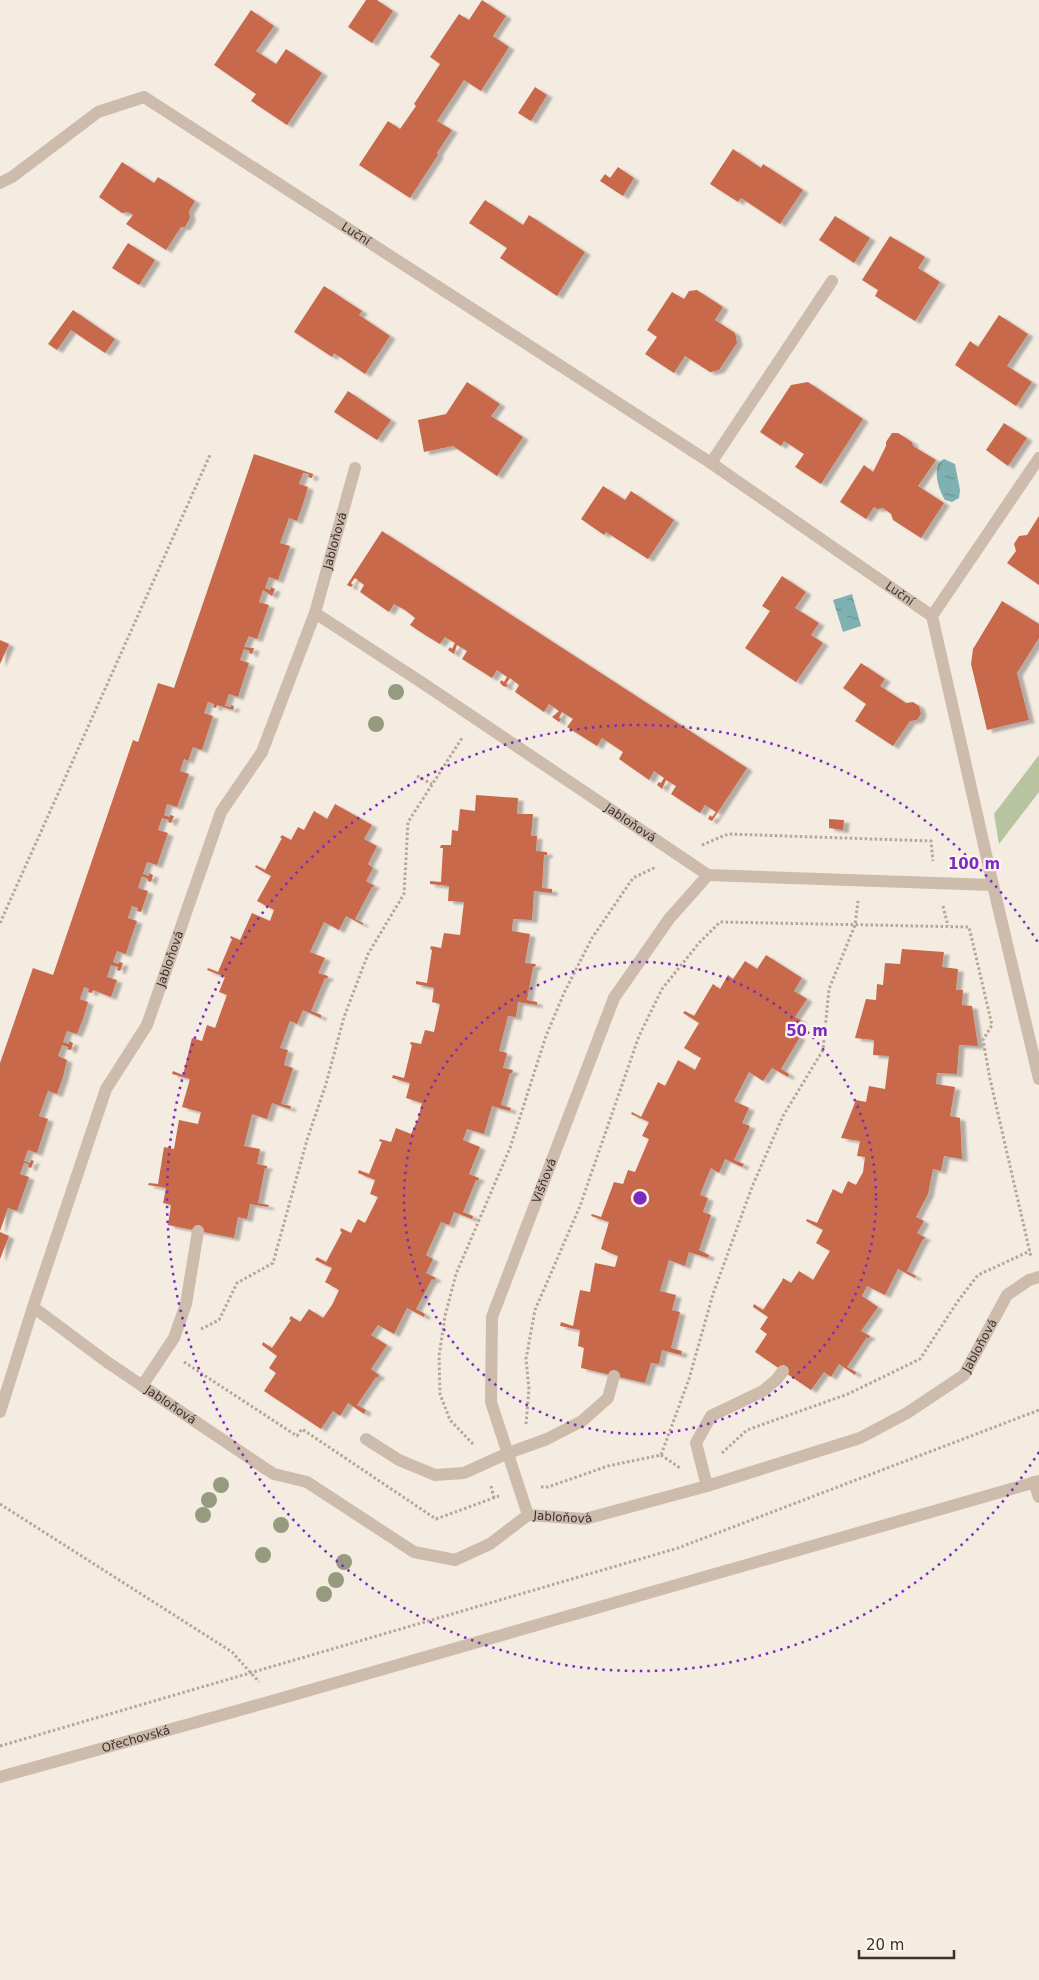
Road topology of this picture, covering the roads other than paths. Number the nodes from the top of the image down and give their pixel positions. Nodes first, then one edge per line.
1 (0, 183) edge
2 (832, 281) dead end
3 (1039, 458) edge
4 (711, 463) junction
5 (355, 468) dead end
6 (314, 613) junction
7 (932, 616) junction
8 (708, 875) junction
9 (993, 885) junction
10 (1039, 1078) edge
11 (198, 1231) dead end
12 (1036, 1278) edge
13 (32, 1307) junction
14 (783, 1371) dead end
15 (614, 1376) dead end
16 (142, 1386) junction
17 (0, 1412) edge
18 (366, 1439) dead end
19 (508, 1453) junction
20 (1036, 1481) edge
21 (707, 1486) junction
22 (1039, 1497) edge
23 (528, 1514) junction
24 (0, 1777) edge

1 - 4 street, Luční
2 - 4 street
3 - 7 street
4 - 7 street, Luční
5 - 6 street, Jabloňová
6 - 8 street, Jabloňová
6 - 13 street, Jabloňová
7 - 9 street
8 - 9 street
8 - 19 street, Višňová
9 - 10 street
11 - 16 street
12 - 21 street, Jabloňová
13 - 16 street, Jabloňová
13 - 17 street, Jabloňová
14 - 21 street
15 - 19 street
16 - 23 street, Jabloňová
18 - 19 street
19 - 23 street, Višňová
20 - 22 street
20 - 24 street, Ořechovská
21 - 23 street, Jabloňová

